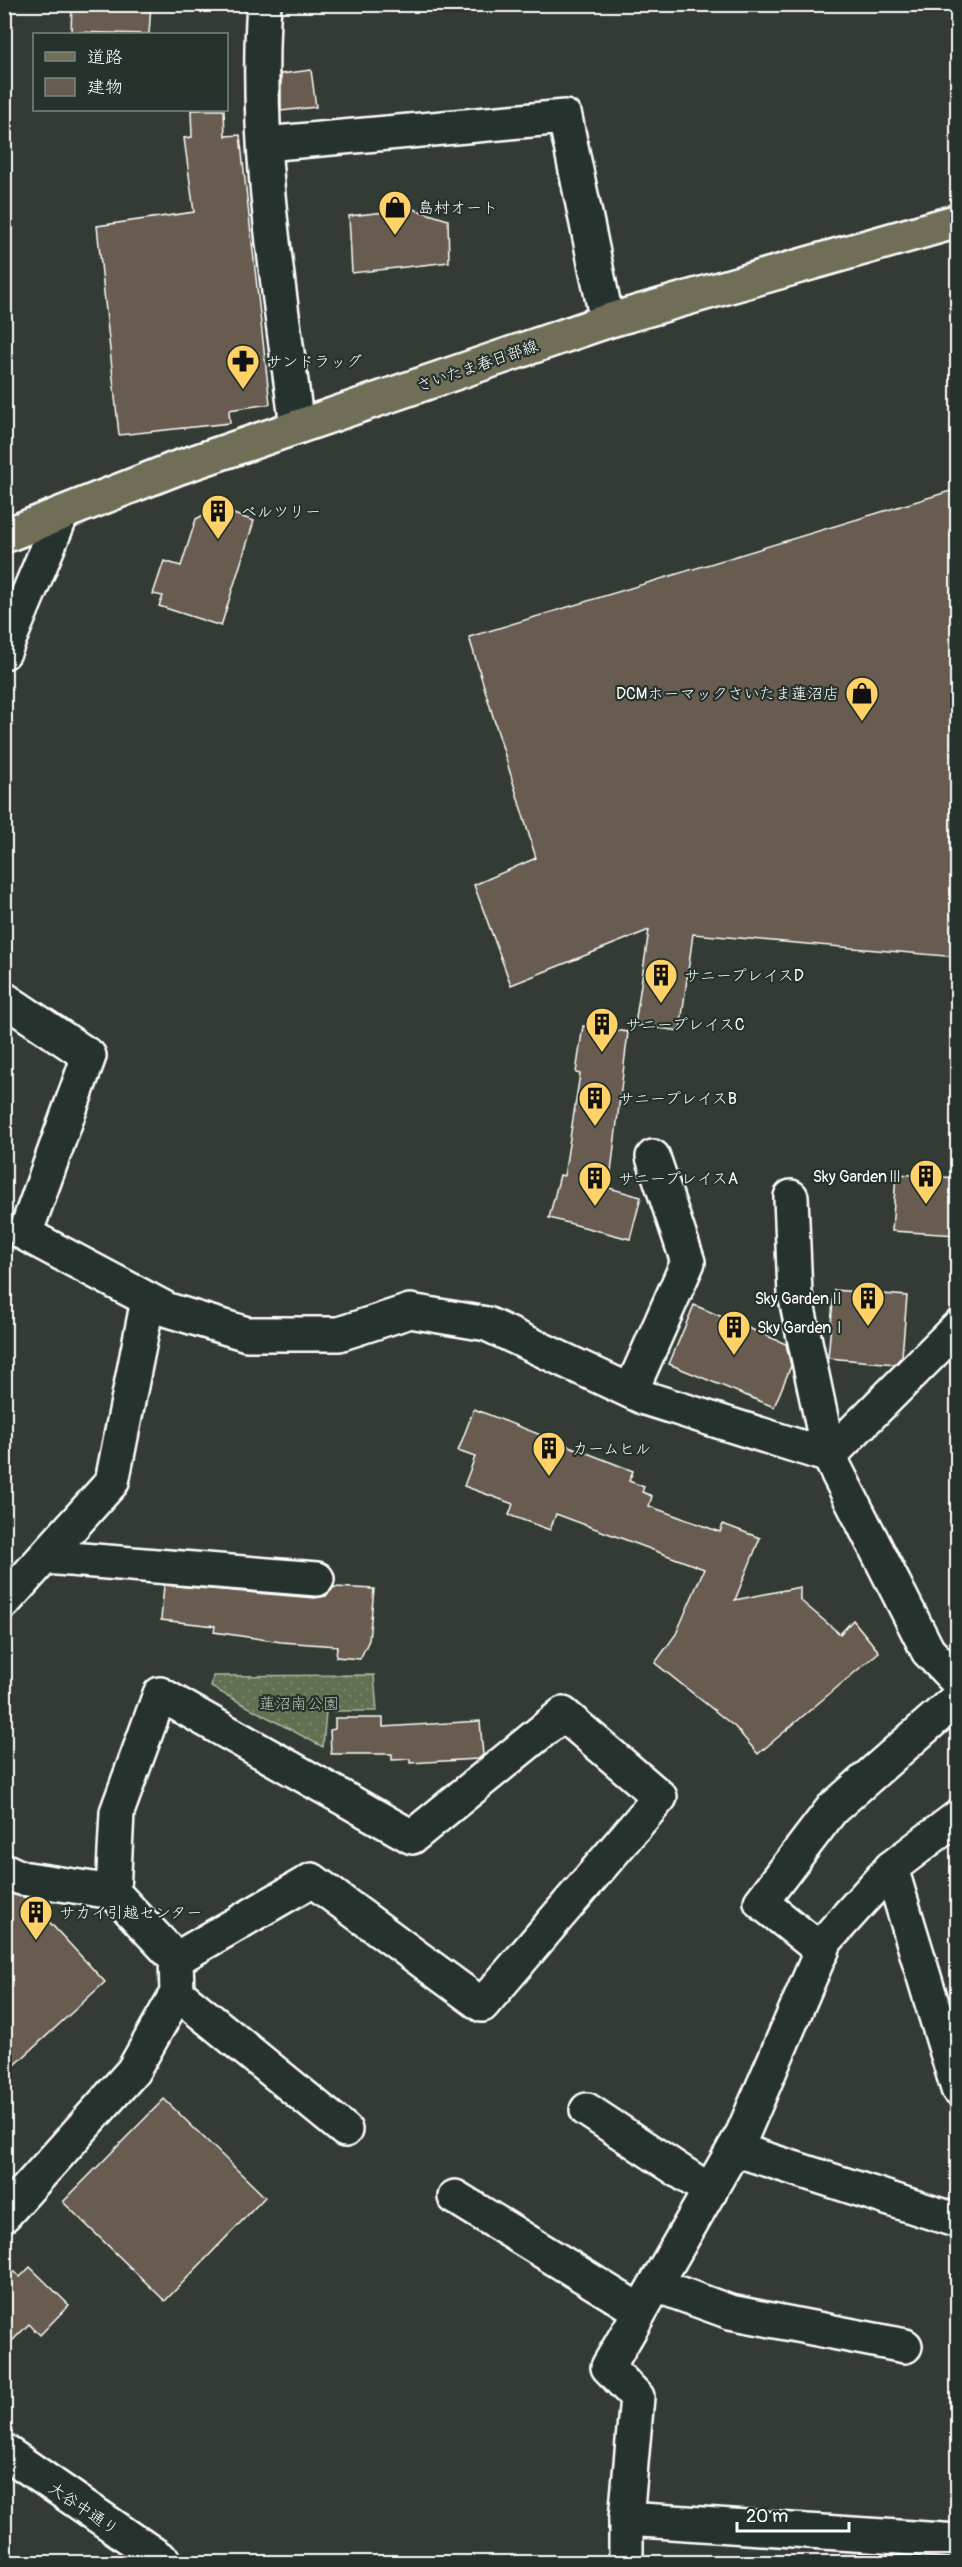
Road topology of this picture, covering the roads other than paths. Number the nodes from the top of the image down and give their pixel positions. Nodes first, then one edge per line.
1 (264, 4) edge
2 (265, 144) junction
3 (957, 221) edge
4 (607, 321) junction
5 (297, 427) junction
6 (61, 516) junction
7 (4, 536) edge
8 (4, 652) edge
9 (4, 999) edge
10 (653, 1158) dead end
11 (791, 1197) dead end
12 (148, 1299) junction
13 (957, 1327) edge
14 (631, 1391) junction
15 (829, 1456) junction
16 (45, 1557) junction
17 (317, 1579) dead end
18 (4, 1602) edge
19 (957, 1682) edge
20 (957, 1698) edge
21 (957, 1818) edge
22 (891, 1868) junction
23 (4, 1870) edge
24 (113, 1892) junction
25 (822, 1951) junction
26 (176, 1959) junction
27 (177, 1993) junction
28 (957, 2089) edge
29 (586, 2110) dead end
30 (345, 2130) dead end
31 (734, 2150) junction
32 (710, 2191) junction
33 (455, 2198) dead end
34 (4, 2215) edge
35 (957, 2221) edge
36 (648, 2298) junction
37 (906, 2346) dead end
38 (4, 2451) edge
39 (626, 2518) junction
40 (957, 2541) edge
41 (165, 2562) edge
42 (626, 2562) edge

1 - 2 street
2 - 4 street
2 - 5 street
3 - 4 main road, さいたま春日部線
4 - 5 main road, さいたま春日部線
5 - 6 main road, さいたま春日部線
6 - 7 main road, さいたま春日部線
6 - 8 street
9 - 12 street
10 - 14 street
11 - 15 street
12 - 14 street
12 - 16 street
13 - 15 street
14 - 15 street
15 - 19 street
16 - 17 street
16 - 18 street
20 - 25 street
21 - 22 street
22 - 25 street
22 - 28 street
23 - 24 street
24 - 26 street
24 - 26 street
25 - 31 street
26 - 27 street
27 - 30 street
27 - 34 street
29 - 32 street
31 - 32 street
31 - 35 street
32 - 36 street
33 - 36 street
36 - 37 street
36 - 39 street
38 - 41 street, 大谷中通り
39 - 40 street
39 - 42 street

